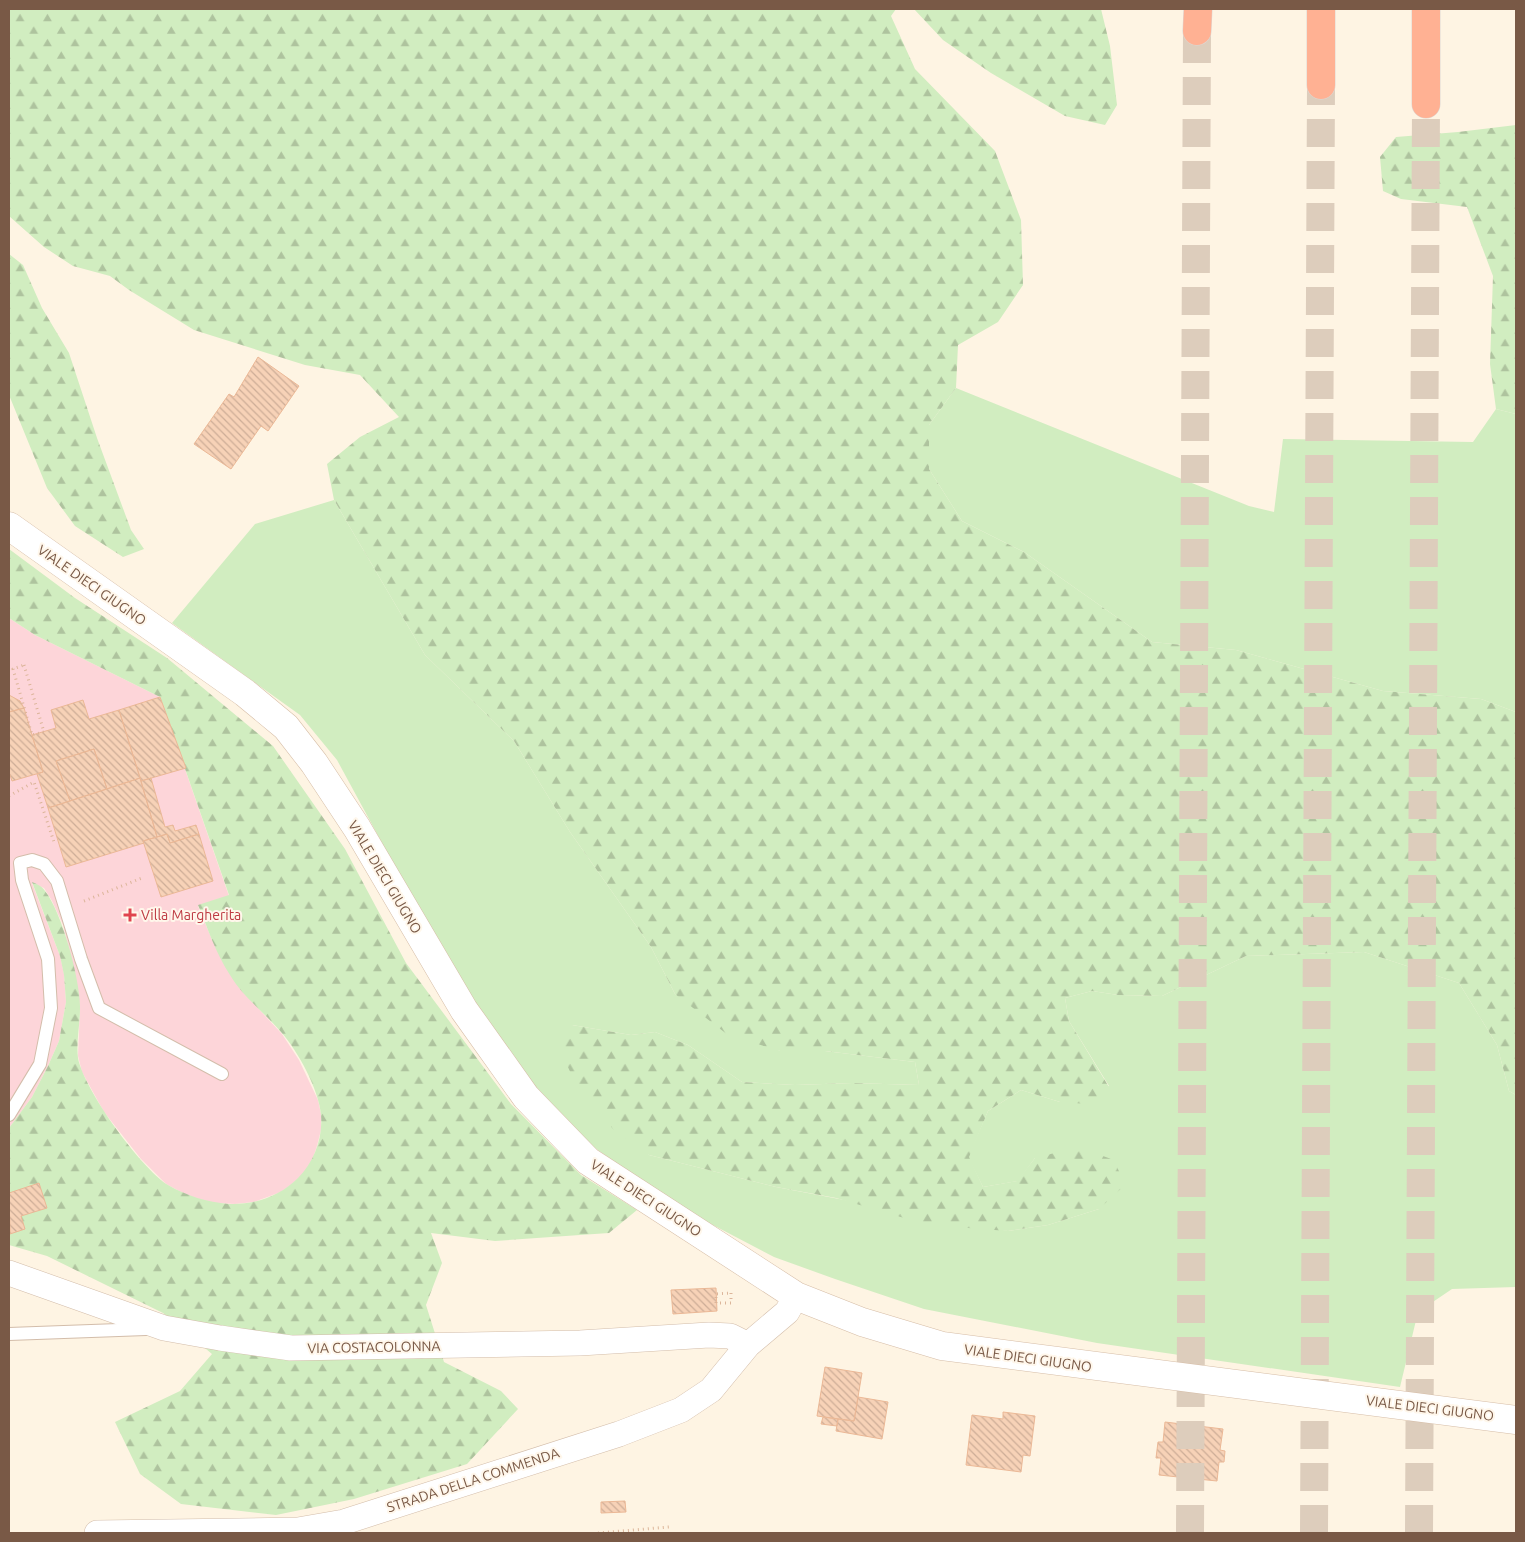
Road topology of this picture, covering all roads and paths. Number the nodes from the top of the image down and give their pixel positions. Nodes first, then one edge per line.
1 (1321, 9) edge
2 (1426, 9) edge
3 (1321, 85) tunnel mouth
4 (1426, 104) tunnel mouth
5 (9, 526) edge
6 (32, 736) joint
7 (9, 796) edge
8 (56, 848) dead end
9 (142, 878) dead end
10 (65, 909) junction
11 (222, 1074) dead end
12 (9, 1115) edge
13 (9, 1273) edge
14 (716, 1294) joint
15 (796, 1296) junction
16 (164, 1328) junction
17 (9, 1334) edge
18 (748, 1345) junction
19 (1516, 1420) edge
20 (669, 1527) dead end
21 (97, 1533) edge
22 (598, 1533) edge

1 - 3 highway
2 - 4 highway
5 - 15 main road, VIALE DIECI GIUGNO
6 - 6 path
7 - 8 path
9 - 10 path
10 - 11 lane
10 - 12 lane
13 - 16 street, VIA COSTACOLONNA
14 - 14 path
15 - 18 street, STRADA DELLA COMMENDA
15 - 19 main road, VIALE DIECI GIUGNO
16 - 17 lane
16 - 18 street, VIA COSTACOLONNA
18 - 21 street, STRADA DELLA COMMENDA
20 - 22 path

